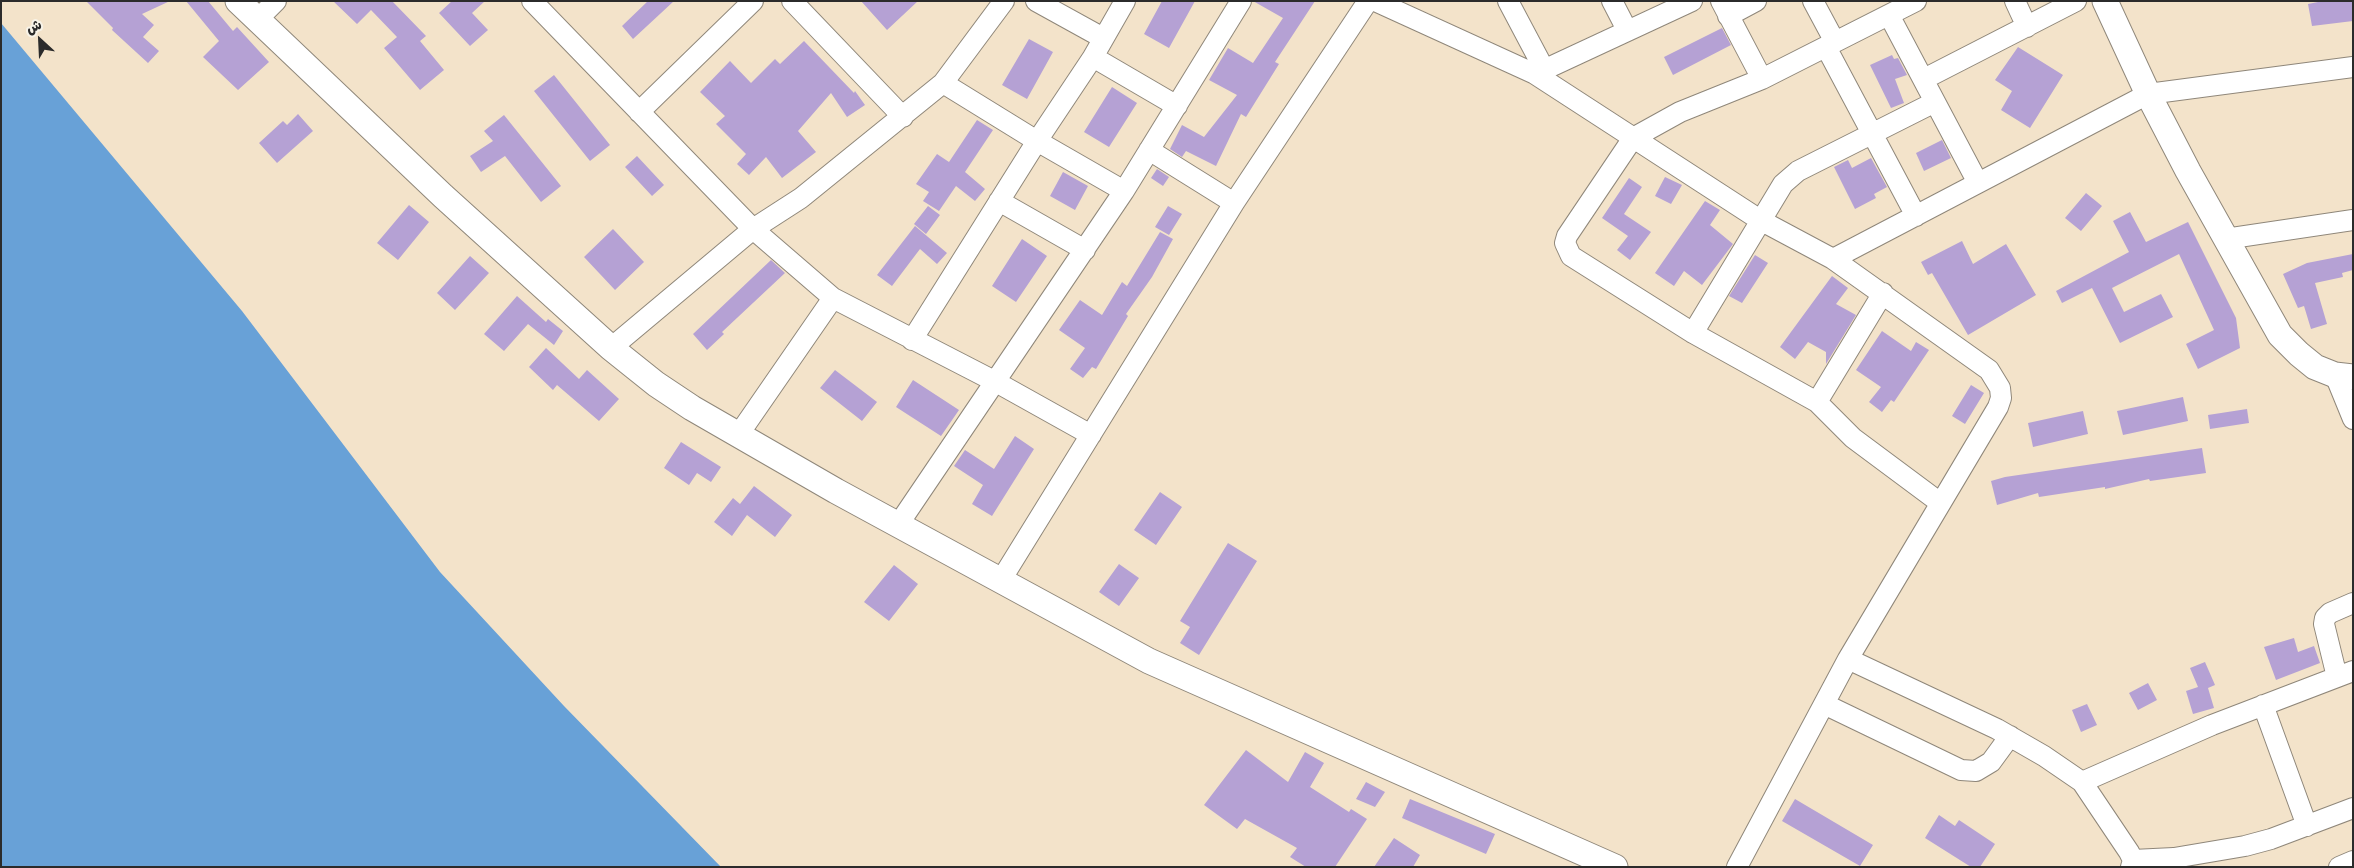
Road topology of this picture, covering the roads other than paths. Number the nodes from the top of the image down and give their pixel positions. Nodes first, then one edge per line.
1 (238, 1) edge
2 (276, 1) edge
3 (532, 1) edge
4 (753, 1) edge
5 (792, 1) edge
6 (1004, 1) edge
7 (1036, 1) edge
8 (1125, 1) edge
9 (1368, 1) edge
10 (1375, 1) edge
11 (1508, 1) edge
12 (1612, 1) edge
13 (1692, 1) edge
14 (1756, 1) edge
15 (1813, 1) edge
16 (2015, 1) edge
17 (2076, 1) edge
18 (2105, 1) edge
19 (1236, 3) edge
20 (1910, 3) edge
21 (1724, 8) edge
22 (1889, 15) junction
23 (257, 20) junction
24 (2027, 27) junction
25 (1627, 30) junction
26 (1103, 38) junction
27 (1830, 45) junction
28 (1093, 57) junction
29 (2353, 67) edge
30 (1539, 72) junction
31 (1924, 79) junction
32 (1762, 80) junction
33 (943, 83) junction
34 (2148, 94) junction
35 (1935, 102) junction
36 (1177, 106) junction
37 (639, 112) junction
38 (903, 117) junction
39 (1872, 133) junction
40 (1633, 138) junction
41 (1037, 141) junction
42 (1149, 150) junction
43 (1978, 183) junction
44 (1124, 191) junction
45 (1000, 201) junction
46 (1234, 203) junction
47 (1916, 216) junction
48 (1760, 220) junction
49 (2353, 220) edge
50 (753, 229) junction
51 (2225, 239) junction
52 (1085, 250) junction
53 (1833, 258) junction
54 (1883, 293) junction
55 (833, 298) junction
56 (1693, 333) junction
57 (912, 340) junction
58 (611, 348) junction
59 (2344, 376) edge
60 (996, 382) junction
61 (1817, 402) junction
62 (2353, 419) edge
63 (739, 434) junction
64 (1092, 435) junction
65 (1939, 502) junction
66 (898, 525) junction
67 (1002, 580) junction
68 (2353, 603) edge
69 (1848, 659) junction
70 (2345, 674) edge
71 (1824, 704) junction
72 (2263, 705) junction
73 (2010, 736) junction
74 (2082, 782) junction
75 (2353, 808) edge
76 (2307, 826) junction
77 (2353, 861) edge
78 (2132, 863) edge
79 (1615, 867) edge
80 (1737, 867) edge
81 (2339, 867) edge

1 - 23 street
2 - 23 street
3 - 37 street
4 - 37 street
5 - 38 street
6 - 33 street
7 - 26 street
8 - 26 street
9 - 46 street
10 - 30 street
11 - 30 street
12 - 25 street
13 - 25 street
14 - 21 street
15 - 27 street
16 - 24 street
17 - 24 street
18 - 34 street
19 - 36 street
20 - 22 street
21 - 32 street
22 - 27 street
22 - 31 street
23 - 58 street
24 - 31 street
25 - 30 street
26 - 28 street
27 - 32 street
27 - 39 street
28 - 36 street
28 - 41 street
29 - 34 street
30 - 40 street
31 - 35 street
32 - 40 street
33 - 38 street
33 - 41 street
34 - 43 street
34 - 51 street
35 - 39 street
35 - 43 street
36 - 42 street
37 - 50 street
38 - 50 street
39 - 47 street
39 - 48 street
40 - 48 street
40 - 56 street
41 - 44 street
41 - 45 street
42 - 44 street
42 - 46 street
43 - 47 street
44 - 52 street
45 - 52 street
45 - 57 street
46 - 64 street
47 - 53 street
48 - 53 street
48 - 56 street
49 - 51 street
50 - 55 street
50 - 58 street
51 - 59 street
52 - 60 street
53 - 54 street
54 - 61 street
54 - 65 street
55 - 57 street
55 - 63 street
56 - 61 street
57 - 60 street
58 - 63 street
59 - 62 street
60 - 64 street
60 - 66 street
61 - 65 street
63 - 66 street
64 - 67 street
65 - 69 street
66 - 67 street
67 - 79 street
68 - 70 street
69 - 71 street
69 - 73 street
70 - 72 street
71 - 73 street
71 - 80 street
72 - 74 street
72 - 76 street
73 - 74 street
74 - 78 street
75 - 76 street
76 - 78 street
77 - 81 street

